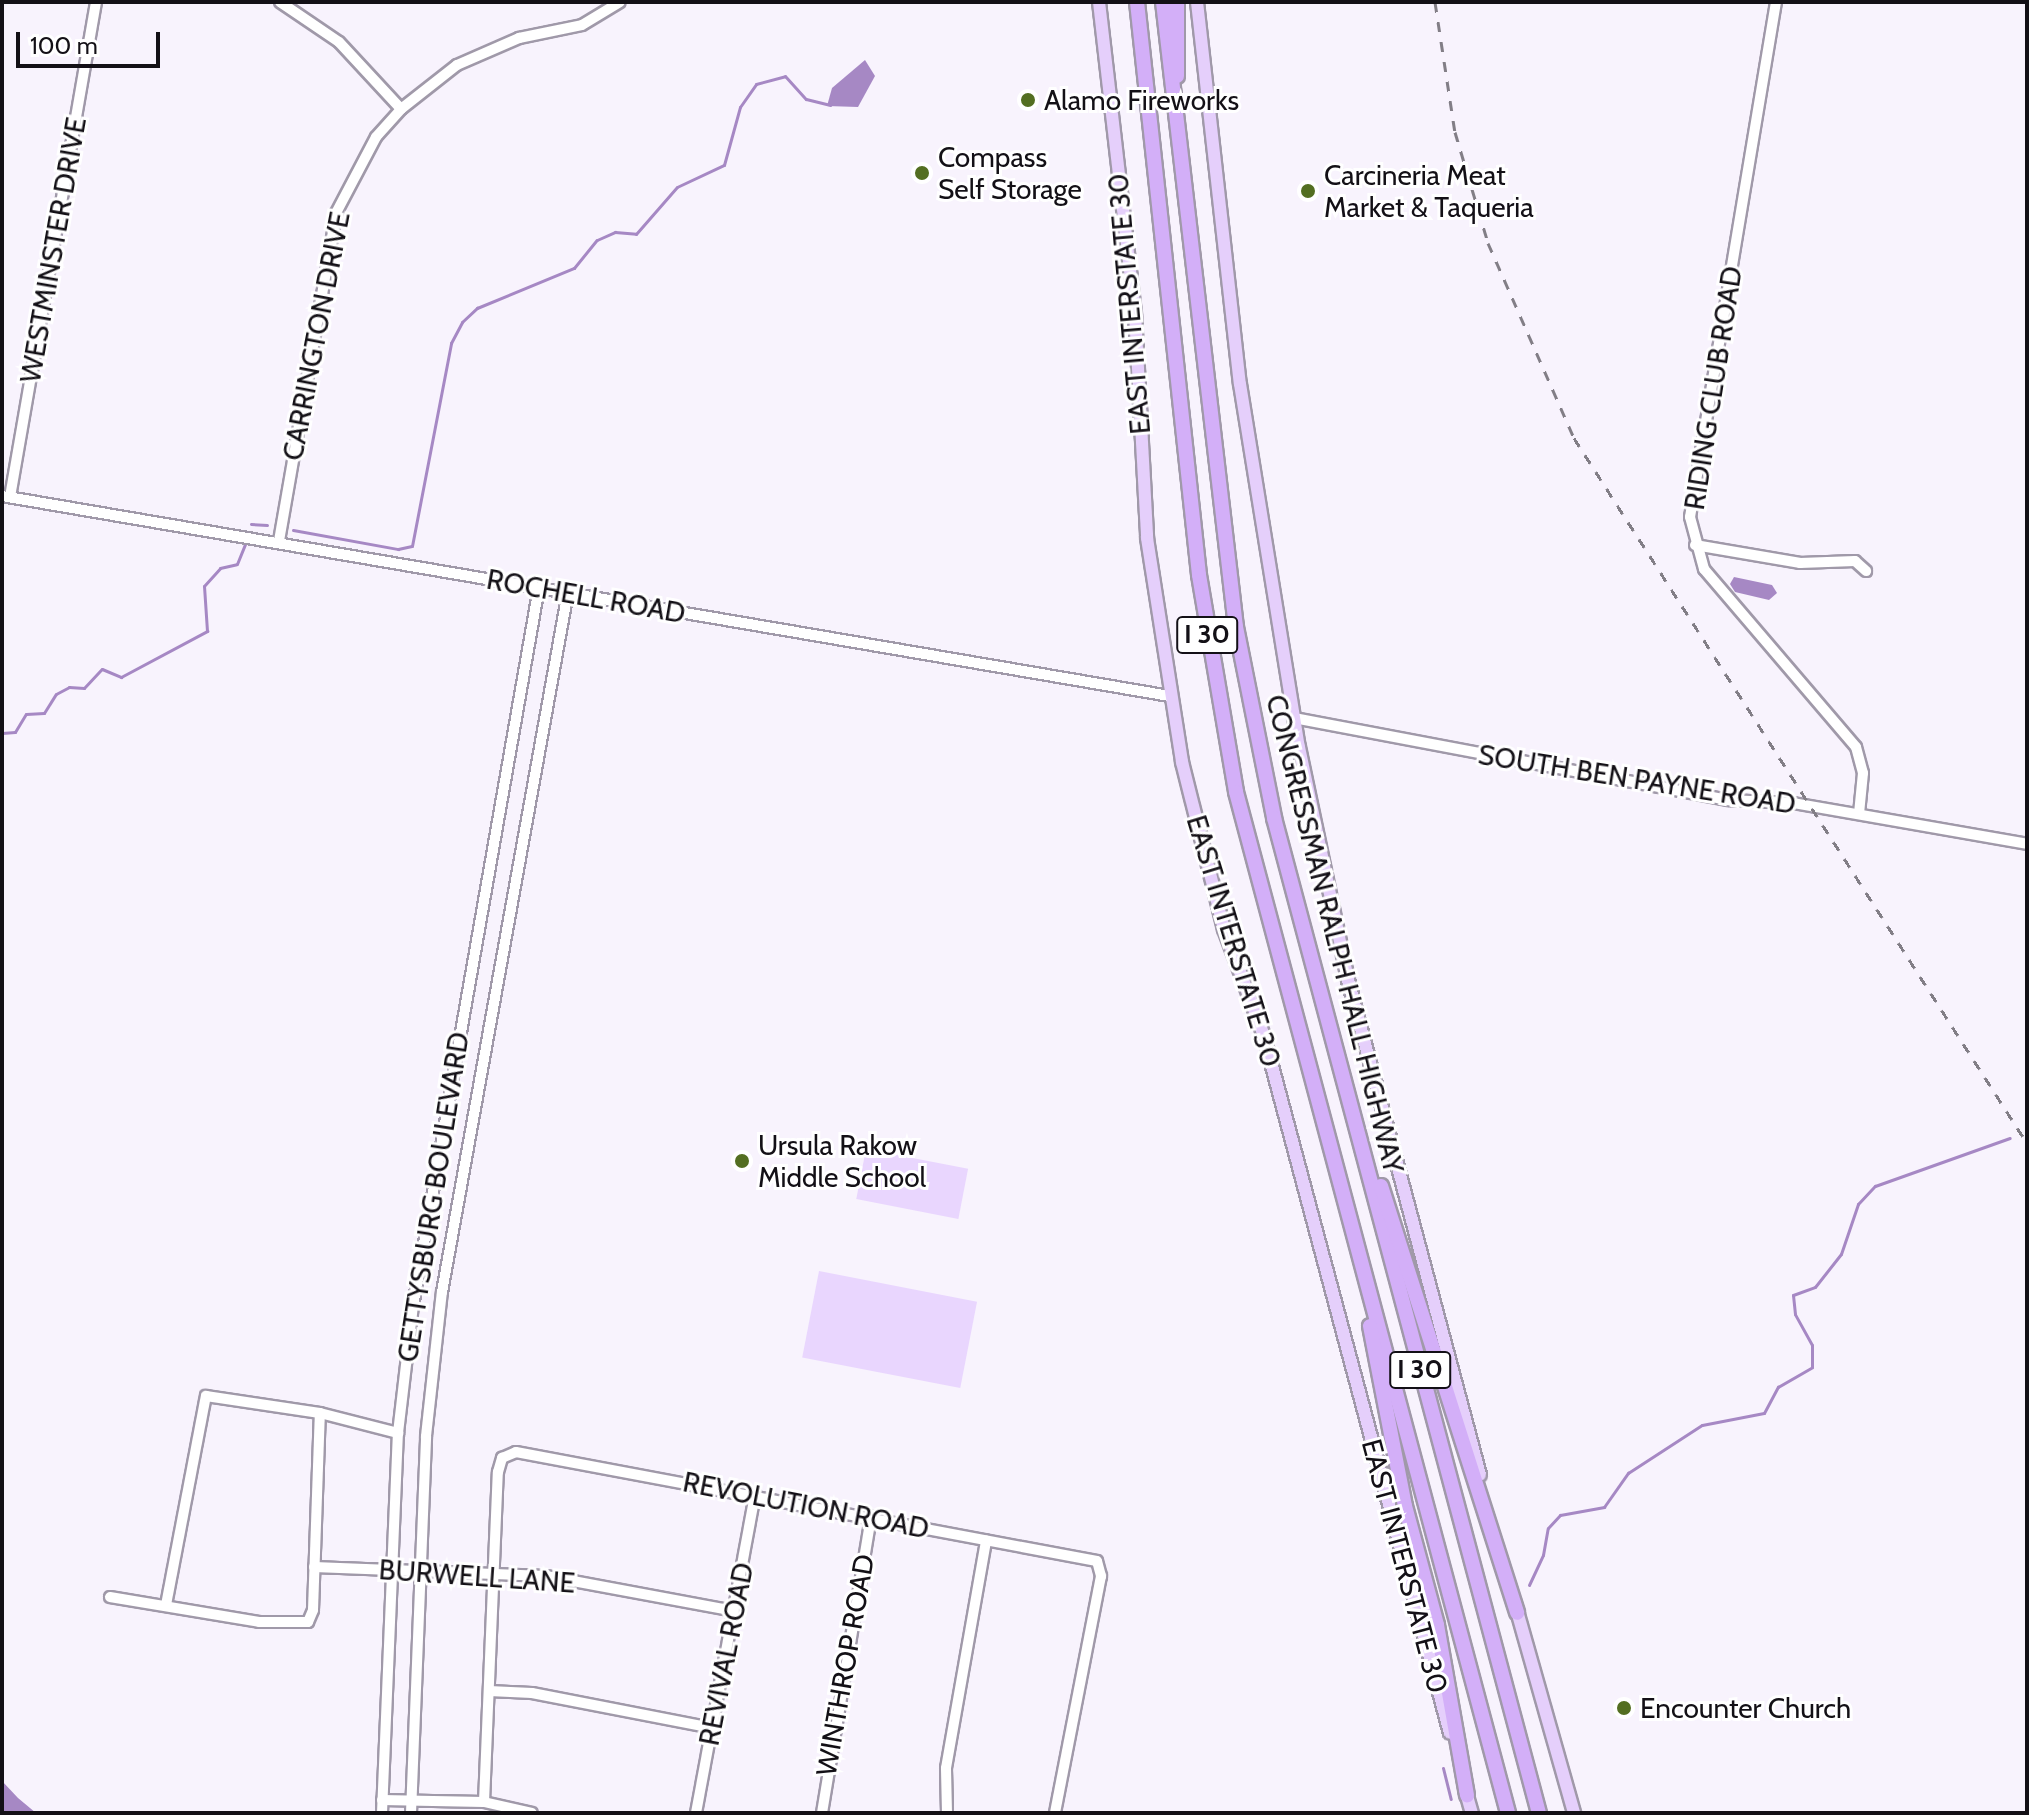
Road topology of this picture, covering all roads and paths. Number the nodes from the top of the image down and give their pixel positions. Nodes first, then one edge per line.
1 (96, 2) edge
2 (280, 2) edge
3 (620, 2) edge
4 (1099, 2) edge
5 (1137, 2) edge
6 (1163, 2) edge
7 (1177, 2) edge
8 (1197, 2) edge
9 (1776, 2) edge
10 (1173, 96) junction
11 (401, 109) junction
12 (6, 497) edge
13 (279, 541) junction
14 (1695, 545) junction
15 (1866, 571) dead end
16 (539, 587) junction
17 (568, 592) junction
18 (1170, 696) junction
19 (1294, 718) junction
20 (1859, 814) junction
21 (2027, 844) edge
22 (1303, 927) junction
23 (1358, 1254) junction
24 (320, 1413) junction
25 (398, 1433) junction
26 (755, 1494) junction
27 (871, 1516) junction
28 (986, 1540) junction
29 (314, 1567) junction
30 (390, 1570) junction
31 (419, 1570) junction
32 (495, 1572) junction
33 (110, 1597) dead end
34 (166, 1605) junction
35 (734, 1611) junction
36 (1517, 1613) junction
37 (489, 1691) junction
38 (712, 1728) junction
39 (1467, 1795) junction
40 (382, 1800) junction
41 (411, 1800) junction
42 (484, 1802) junction
43 (382, 1813) edge
44 (411, 1813) edge
45 (532, 1813) edge
46 (696, 1813) edge
47 (822, 1813) edge
48 (947, 1813) edge
49 (1055, 1813) edge
50 (1472, 1813) edge
51 (1508, 1813) edge
52 (1539, 1813) edge
53 (1574, 1813) edge

1 - 12 street, WESTMINSTER DRIVE
2 - 11 street
3 - 11 street, CARRINGTON DRIVE
4 - 18 main road, EAST INTERSTATE 30
5 - 23 highway, CONGRESSMAN RALPH HALL HIGHWAY / I 30
6 - 10 highway, CONGRESSMAN RALPH HALL HIGHWAY / I 30
7 - 10 highway
8 - 19 main road
9 - 14 street, RIDING CLUB ROAD
10 - 22 highway, CONGRESSMAN RALPH HALL HIGHWAY / I 30
11 - 13 street, CARRINGTON DRIVE
12 - 13 street, ROCHELL ROAD
13 - 16 street, ROCHELL ROAD
14 - 15 street
14 - 20 street, RIDING CLUB ROAD
16 - 17 street, ROCHELL ROAD
16 - 25 street, GETTYSBURG BOULEVARD
17 - 18 street, ROCHELL ROAD
17 - 31 street, GETTYSBURG BOULEVARD
18 - 39 main road, EAST INTERSTATE 30
19 - 20 street, SOUTH BEN PAYNE ROAD
19 - 36 main road
20 - 21 street, SOUTH BEN PAYNE ROAD
22 - 36 highway
22 - 52 highway, CONGRESSMAN RALPH HALL HIGHWAY / I 30
23 - 39 highway
23 - 51 highway, CONGRESSMAN RALPH HALL HIGHWAY / I 30
24 - 25 street
24 - 29 street
24 - 34 street
25 - 30 street, GETTYSBURG BOULEVARD
26 - 27 street, REVOLUTION ROAD
26 - 32 street, REVOLUTION ROAD
26 - 35 street, REVIVAL ROAD
27 - 28 street, REVOLUTION ROAD
27 - 47 street, WINTHROP ROAD
28 - 48 street
28 - 49 street, REVOLUTION ROAD
29 - 30 street, BURWELL LANE
29 - 34 street
30 - 31 street, BURWELL LANE
30 - 40 street, GETTYSBURG BOULEVARD
31 - 32 street, BURWELL LANE
31 - 41 street, GETTYSBURG BOULEVARD
32 - 35 street, BURWELL LANE
32 - 37 street
33 - 34 street
35 - 38 street, REVIVAL ROAD
36 - 53 main road
37 - 38 street
37 - 42 street
38 - 46 street, REVIVAL ROAD
39 - 50 main road, EAST INTERSTATE 30
40 - 41 street
40 - 43 street, GETTYSBURG BOULEVARD
41 - 42 street
41 - 44 street, GETTYSBURG BOULEVARD
42 - 45 street

